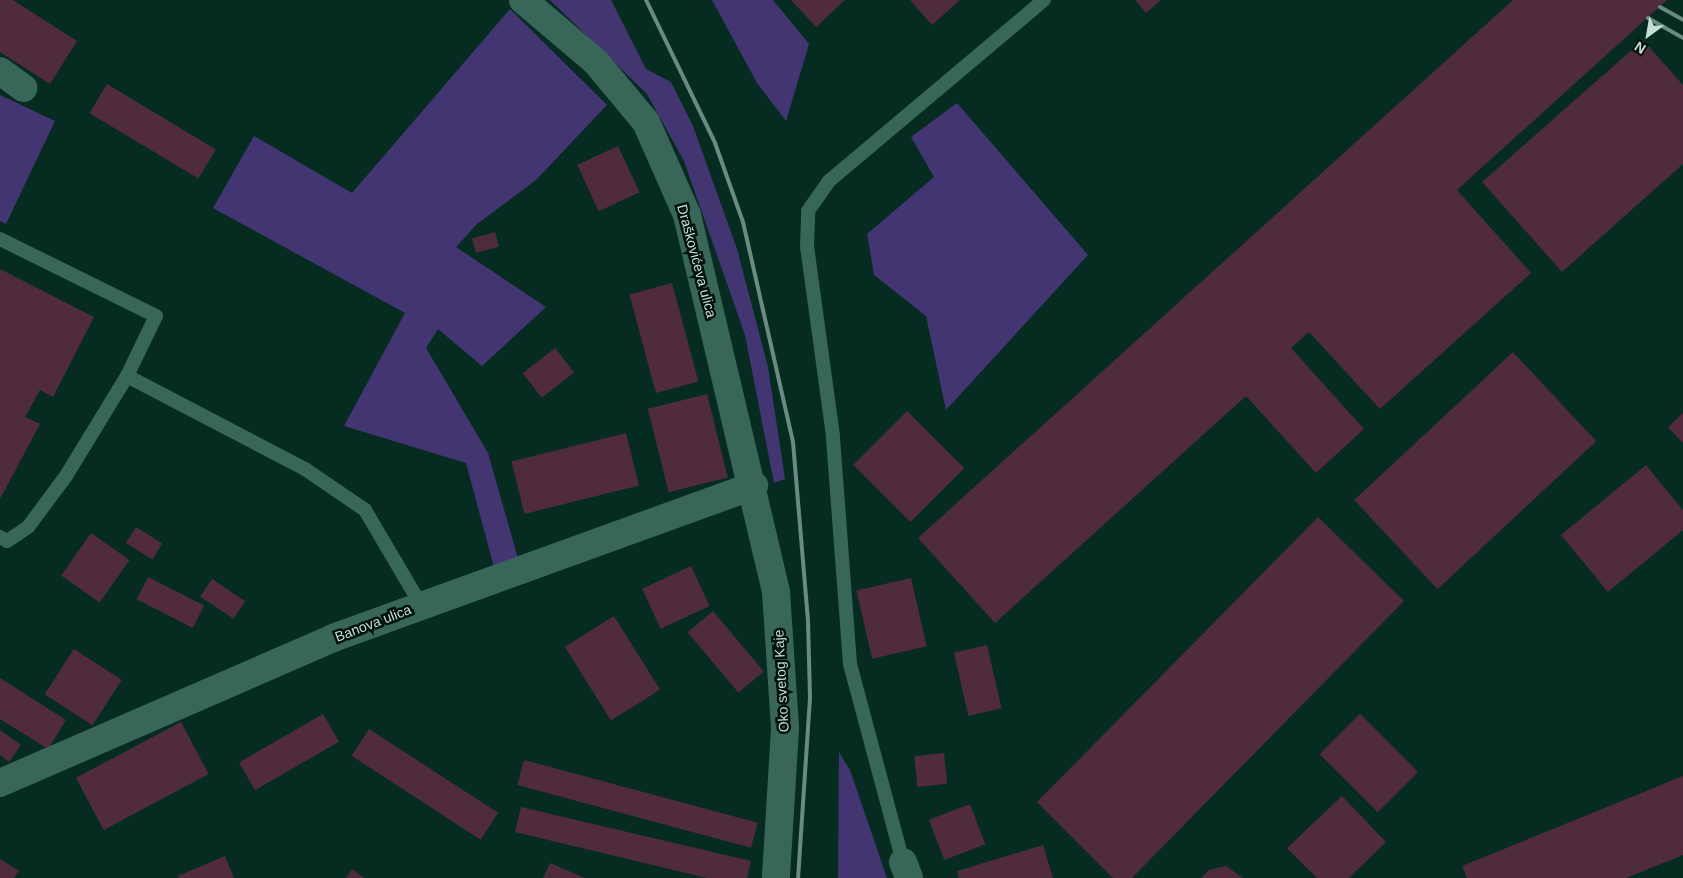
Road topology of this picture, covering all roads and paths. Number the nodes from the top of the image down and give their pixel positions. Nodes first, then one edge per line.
1 (523, 0) edge
2 (1044, 0) edge
3 (0, 72) edge
4 (23, 88) dead end
5 (0, 239) edge
6 (127, 376) junction
7 (754, 486) junction
8 (0, 538) edge
9 (421, 605) junction
10 (0, 783) edge
11 (906, 870) edge
12 (776, 878) edge

1 - 7 street, Draškovićeva ulica
2 - 11 lane
3 - 4 street
5 - 6 lane
6 - 8 lane
6 - 9 lane
7 - 9 street, Banova ulica
7 - 12 street, Oko svetog Kaje
9 - 10 street, Banova ulica

